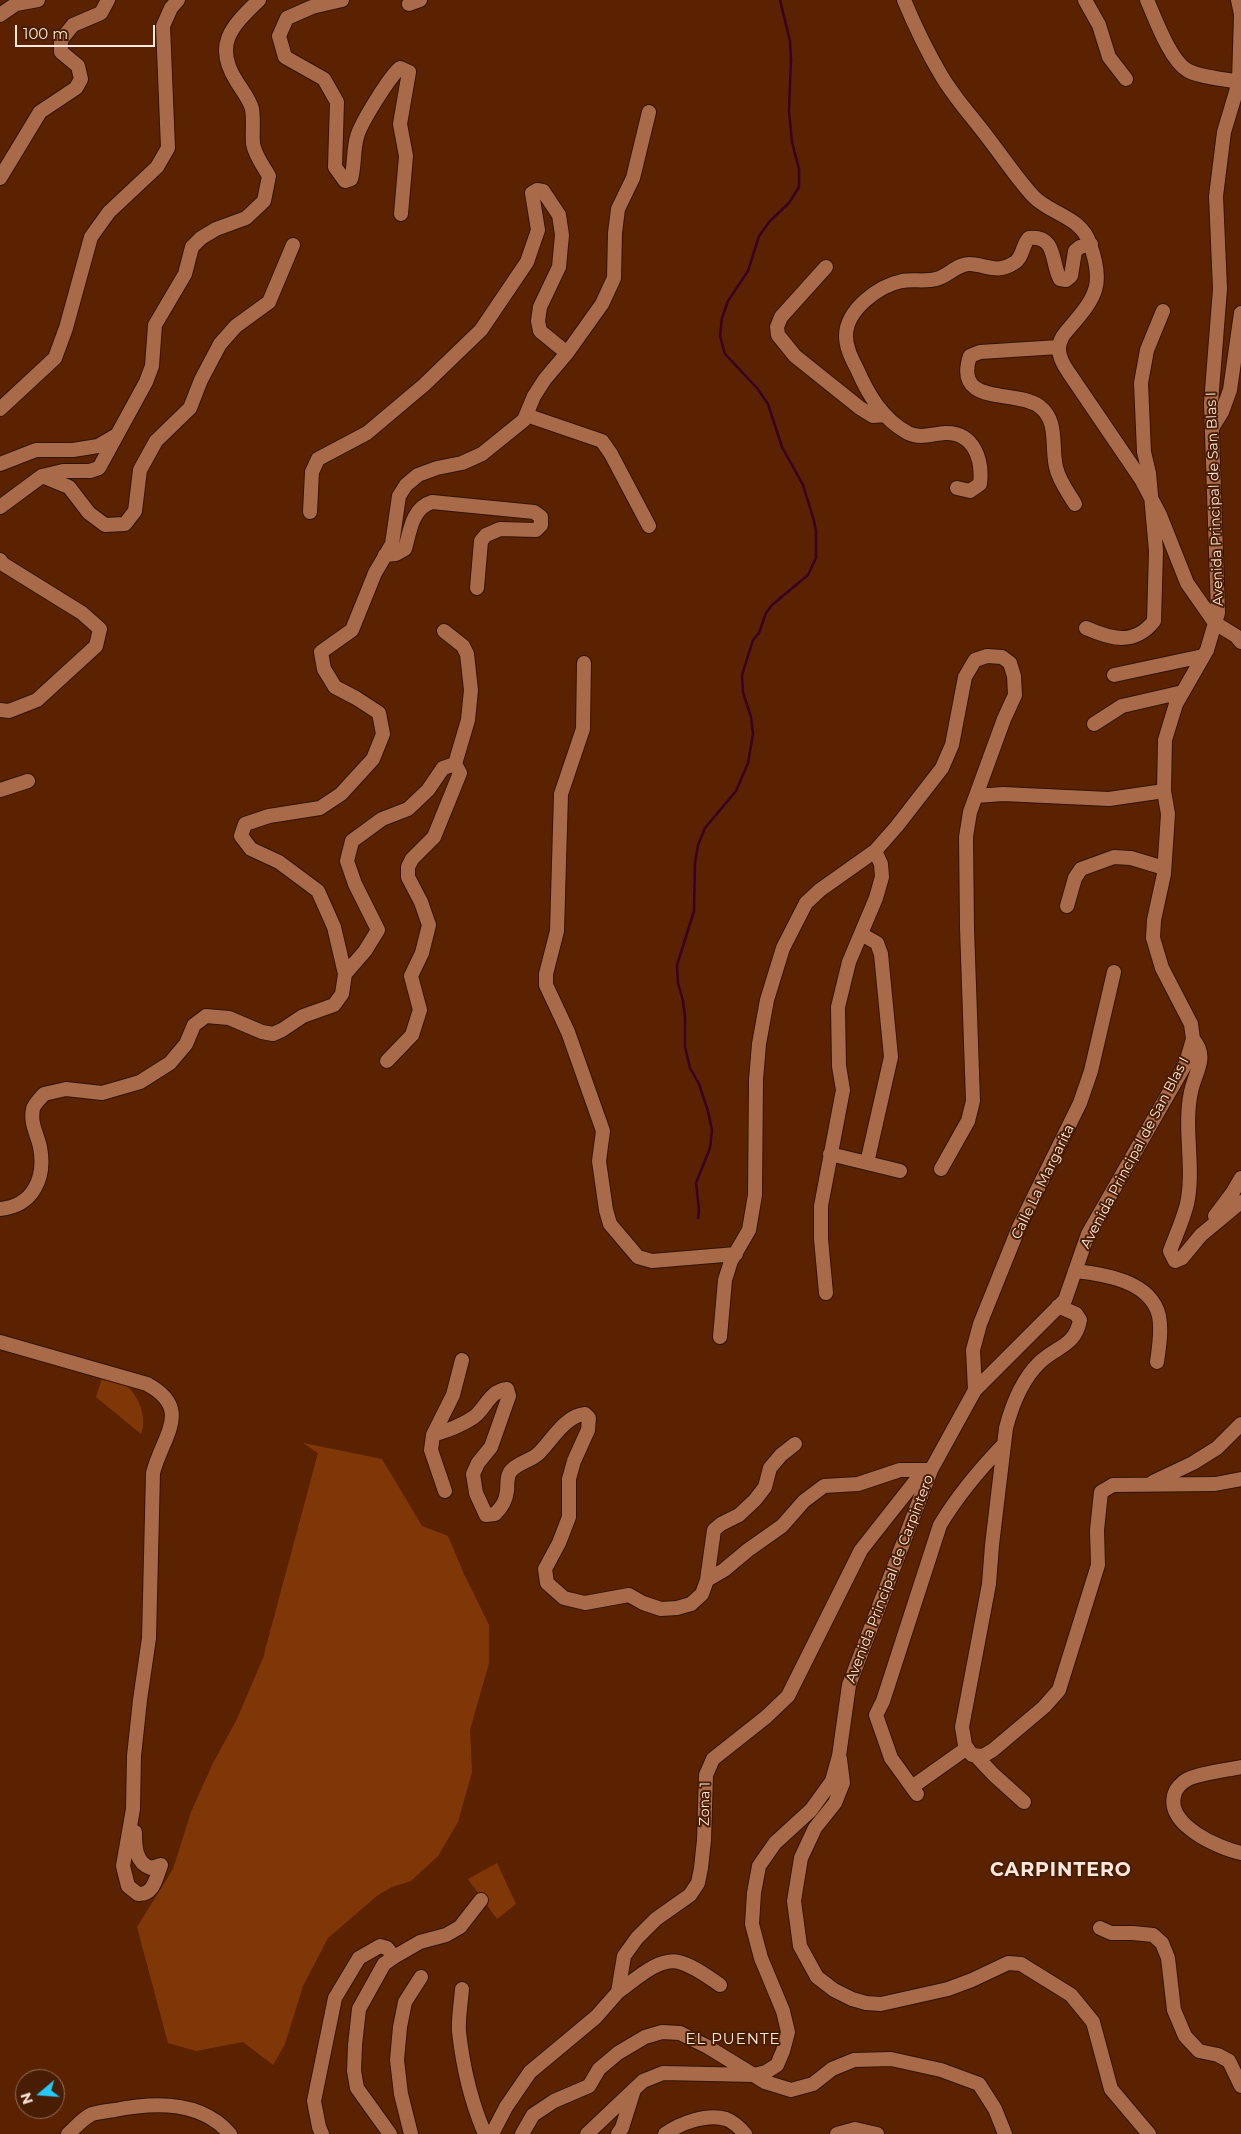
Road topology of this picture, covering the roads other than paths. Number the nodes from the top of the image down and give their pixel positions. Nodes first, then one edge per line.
1 (38, 0) edge
2 (108, 0) edge
3 (178, 0) edge
4 (259, 0) edge
5 (342, 0) edge
6 (904, 0) edge
7 (1084, 0) edge
8 (1147, 0) edge
9 (1239, 2) edge
10 (0, 15) edge
11 (1126, 79) dead end
12 (1239, 82) junction
13 (1237, 106) edge
14 (649, 112) dead end
15 (0, 178) edge
16 (401, 214) dead end
17 (1091, 244) junction
18 (293, 245) dead end
19 (826, 267) dead end
20 (1163, 311) dead end
21 (1241, 313) edge
22 (1059, 348) junction
23 (567, 353) junction
24 (0, 409) edge
25 (526, 415) junction
26 (885, 415) junction
27 (1212, 429) junction
28 (116, 435) junction
29 (0, 464) edge
30 (42, 476) junction
31 (957, 488) dead end
32 (1151, 497) junction
33 (1076, 504) dead end
34 (0, 507) edge
35 (310, 512) dead end
36 (649, 526) dead end
37 (385, 555) junction
38 (0, 560) edge
39 (477, 588) dead end
40 (1215, 623) junction
41 (1086, 628) dead end
42 (444, 631) dead end
43 (1241, 642) edge
44 (1204, 656) junction
45 (584, 664) dead end
46 (1114, 675) dead end
47 (1183, 692) junction
48 (0, 710) edge
49 (1094, 724) dead end
50 (455, 764) junction
51 (28, 781) dead end
52 (0, 790) edge
53 (1164, 791) junction
54 (976, 796) junction
55 (875, 851) junction
56 (1164, 868) junction
57 (1066, 906) dead end
58 (861, 934) junction
59 (1114, 972) dead end
60 (345, 974) junction
61 (1193, 1038) junction
62 (387, 1061) dead end
63 (830, 1154) junction
64 (867, 1163) junction
65 (941, 1169) dead end
66 (900, 1171) dead end
67 (1241, 1178) edge
68 (1241, 1202) edge
69 (0, 1209) edge
70 (1201, 1235) junction
71 (736, 1254) junction
72 (1075, 1271) junction
73 (826, 1293) dead end
74 (1058, 1306) junction
75 (720, 1337) dead end
76 (0, 1342) edge
77 (462, 1360) dead end
78 (1157, 1362) dead end
79 (975, 1390) junction
80 (1241, 1424) edge
81 (433, 1435) junction
82 (795, 1444) dead end
83 (1004, 1444) junction
84 (931, 1470) junction
85 (1241, 1479) edge
86 (1150, 1483) junction
87 (445, 1491) dead end
88 (707, 1580) junction
89 (971, 1752) junction
90 (839, 1756) junction
91 (1241, 1767) edge
92 (1024, 1802) dead end
93 (133, 1809) junction
94 (1241, 1853) edge
95 (481, 1900) dead end
96 (1100, 1928) dead end
97 (394, 1956) junction
98 (421, 1977) dead end
99 (720, 1984) dead end
100 (462, 1989) dead end
101 (618, 1992) junction
102 (754, 2075) junction
103 (1241, 2086) edge
104 (633, 2091) junction
105 (1134, 2116) junction
106 (68, 2134) edge
107 (230, 2134) edge
108 (322, 2134) edge
109 (390, 2134) edge
110 (411, 2134) edge
111 (485, 2134) edge
112 (492, 2134) edge
113 (522, 2134) edge
114 (587, 2134) edge
115 (618, 2134) edge
116 (665, 2134) edge
117 (746, 2134) edge
118 (836, 2134) edge
119 (877, 2134) edge
120 (1005, 2134) edge
121 (1139, 2134) edge
122 (1149, 2134) edge

1 - 10 street
2 - 15 street
3 - 24 street
4 - 28 street
5 - 16 street
6 - 17 street
7 - 11 street
8 - 12 street
9 - 12 street, Avenida Principal de San Blas I
12 - 13 street, Avenida Principal de San Blas I
13 - 27 street, Avenida Principal de San Blas I
14 - 23 street
17 - 22 street
17 - 26 street
18 - 30 street
19 - 26 street
20 - 32 street
21 - 27 street
22 - 32 street
22 - 33 street
23 - 25 street
23 - 35 street
25 - 36 street
25 - 37 street
26 - 31 street
27 - 40 street, Avenida Principal de San Blas I
28 - 29 street
28 - 30 street
30 - 34 street
32 - 40 street
32 - 41 street
37 - 39 street
37 - 60 street
38 - 48 street
40 - 43 street
40 - 44 street, Avenida Principal de San Blas I
42 - 50 street
44 - 46 street
44 - 47 street, Avenida Principal de San Blas I
45 - 71 street
47 - 49 street
47 - 53 street, Avenida Principal de San Blas I
50 - 60 street
50 - 62 street
51 - 52 street
53 - 54 street
53 - 56 street, Avenida Principal de San Blas I
54 - 55 street
54 - 65 street
55 - 58 street
55 - 71 street
56 - 57 street
56 - 61 street, Avenida Principal de San Blas I
58 - 63 street
58 - 64 street
59 - 79 street, Calle La Margarita
60 - 69 street
61 - 70 street
61 - 72 street, Avenida Principal de San Blas I
63 - 64 street
63 - 73 street
64 - 66 street
67 - 70 street
68 - 70 street
71 - 75 street
72 - 74 street, Avenida Principal de San Blas I
72 - 78 street
74 - 79 street, Avenida Principal de Carpintero
74 - 83 street
76 - 93 street
77 - 81 street
79 - 84 street, Avenida Principal de Carpintero
80 - 86 street
81 - 87 street
81 - 88 street
82 - 88 street
83 - 89 street
83 - 89 street
84 - 88 street
84 - 90 street, Avenida Principal de Carpintero
84 - 101 street, Zona 1
85 - 86 street
86 - 89 street
89 - 92 street
90 - 102 street, Avenida Principal de Carpintero
90 - 105 street
91 - 94 street
93 - 93 street
95 - 97 street
96 - 103 street
97 - 108 street
97 - 109 street
98 - 110 street
99 - 101 street
100 - 111 street
101 - 112 street
102 - 104 street, Avenida Principal de Carpintero
102 - 113 street
102 - 120 street
104 - 114 street, Avenida Principal de Carpintero
104 - 115 street
105 - 121 street
105 - 122 street
106 - 107 street
116 - 117 street
118 - 119 street

